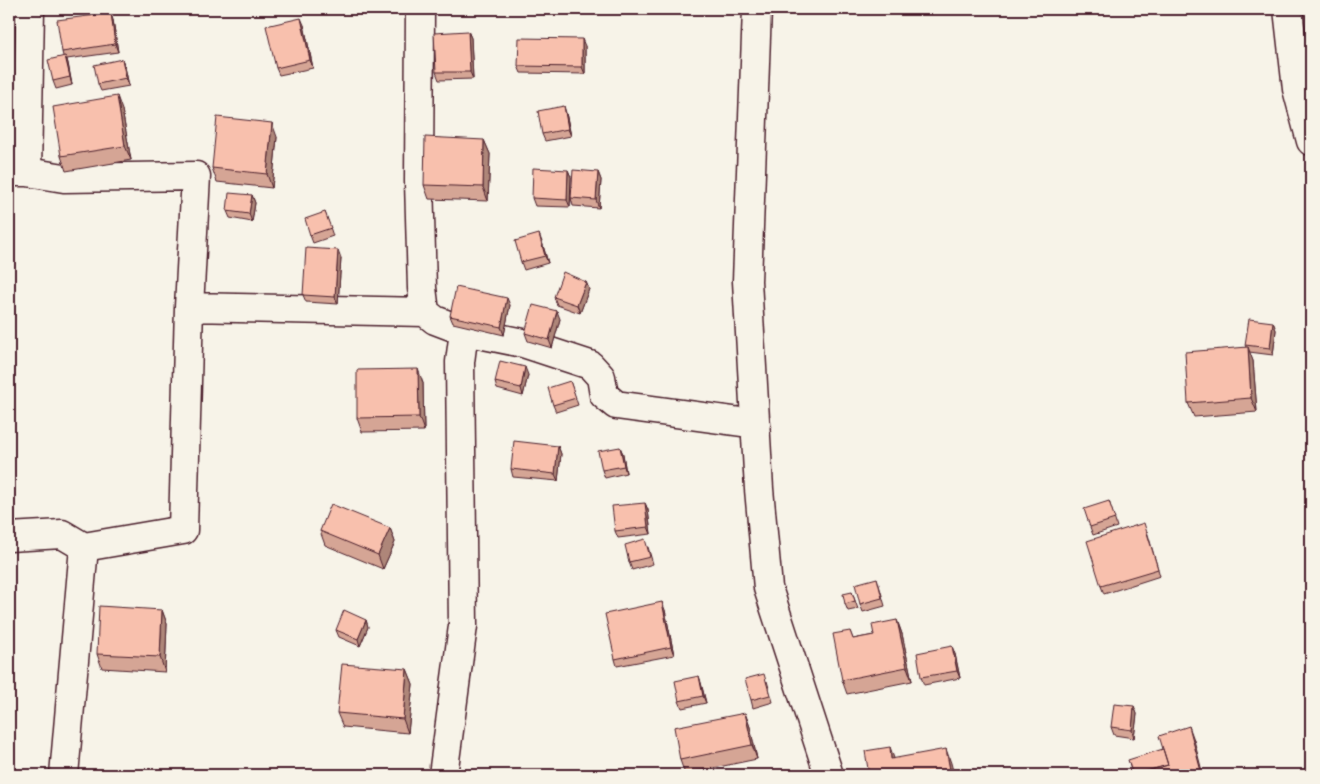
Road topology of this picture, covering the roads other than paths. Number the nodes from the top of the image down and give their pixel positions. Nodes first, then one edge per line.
1 (30, 9) edge
2 (420, 9) edge
3 (757, 9) edge
4 (1288, 9) edge
5 (1311, 141) edge
6 (18, 172) edge
7 (189, 307) junction
8 (425, 312) junction
9 (464, 331) junction
10 (756, 424) junction
11 (9, 537) edge
12 (84, 546) junction
13 (64, 775) edge
14 (442, 775) edge
15 (829, 775) edge

1 - 6 street
2 - 8 street
3 - 10 street
4 - 5 street
6 - 7 street
7 - 8 street
7 - 12 street
8 - 9 street
9 - 10 street
9 - 14 street
10 - 15 street
11 - 12 street
12 - 13 street

